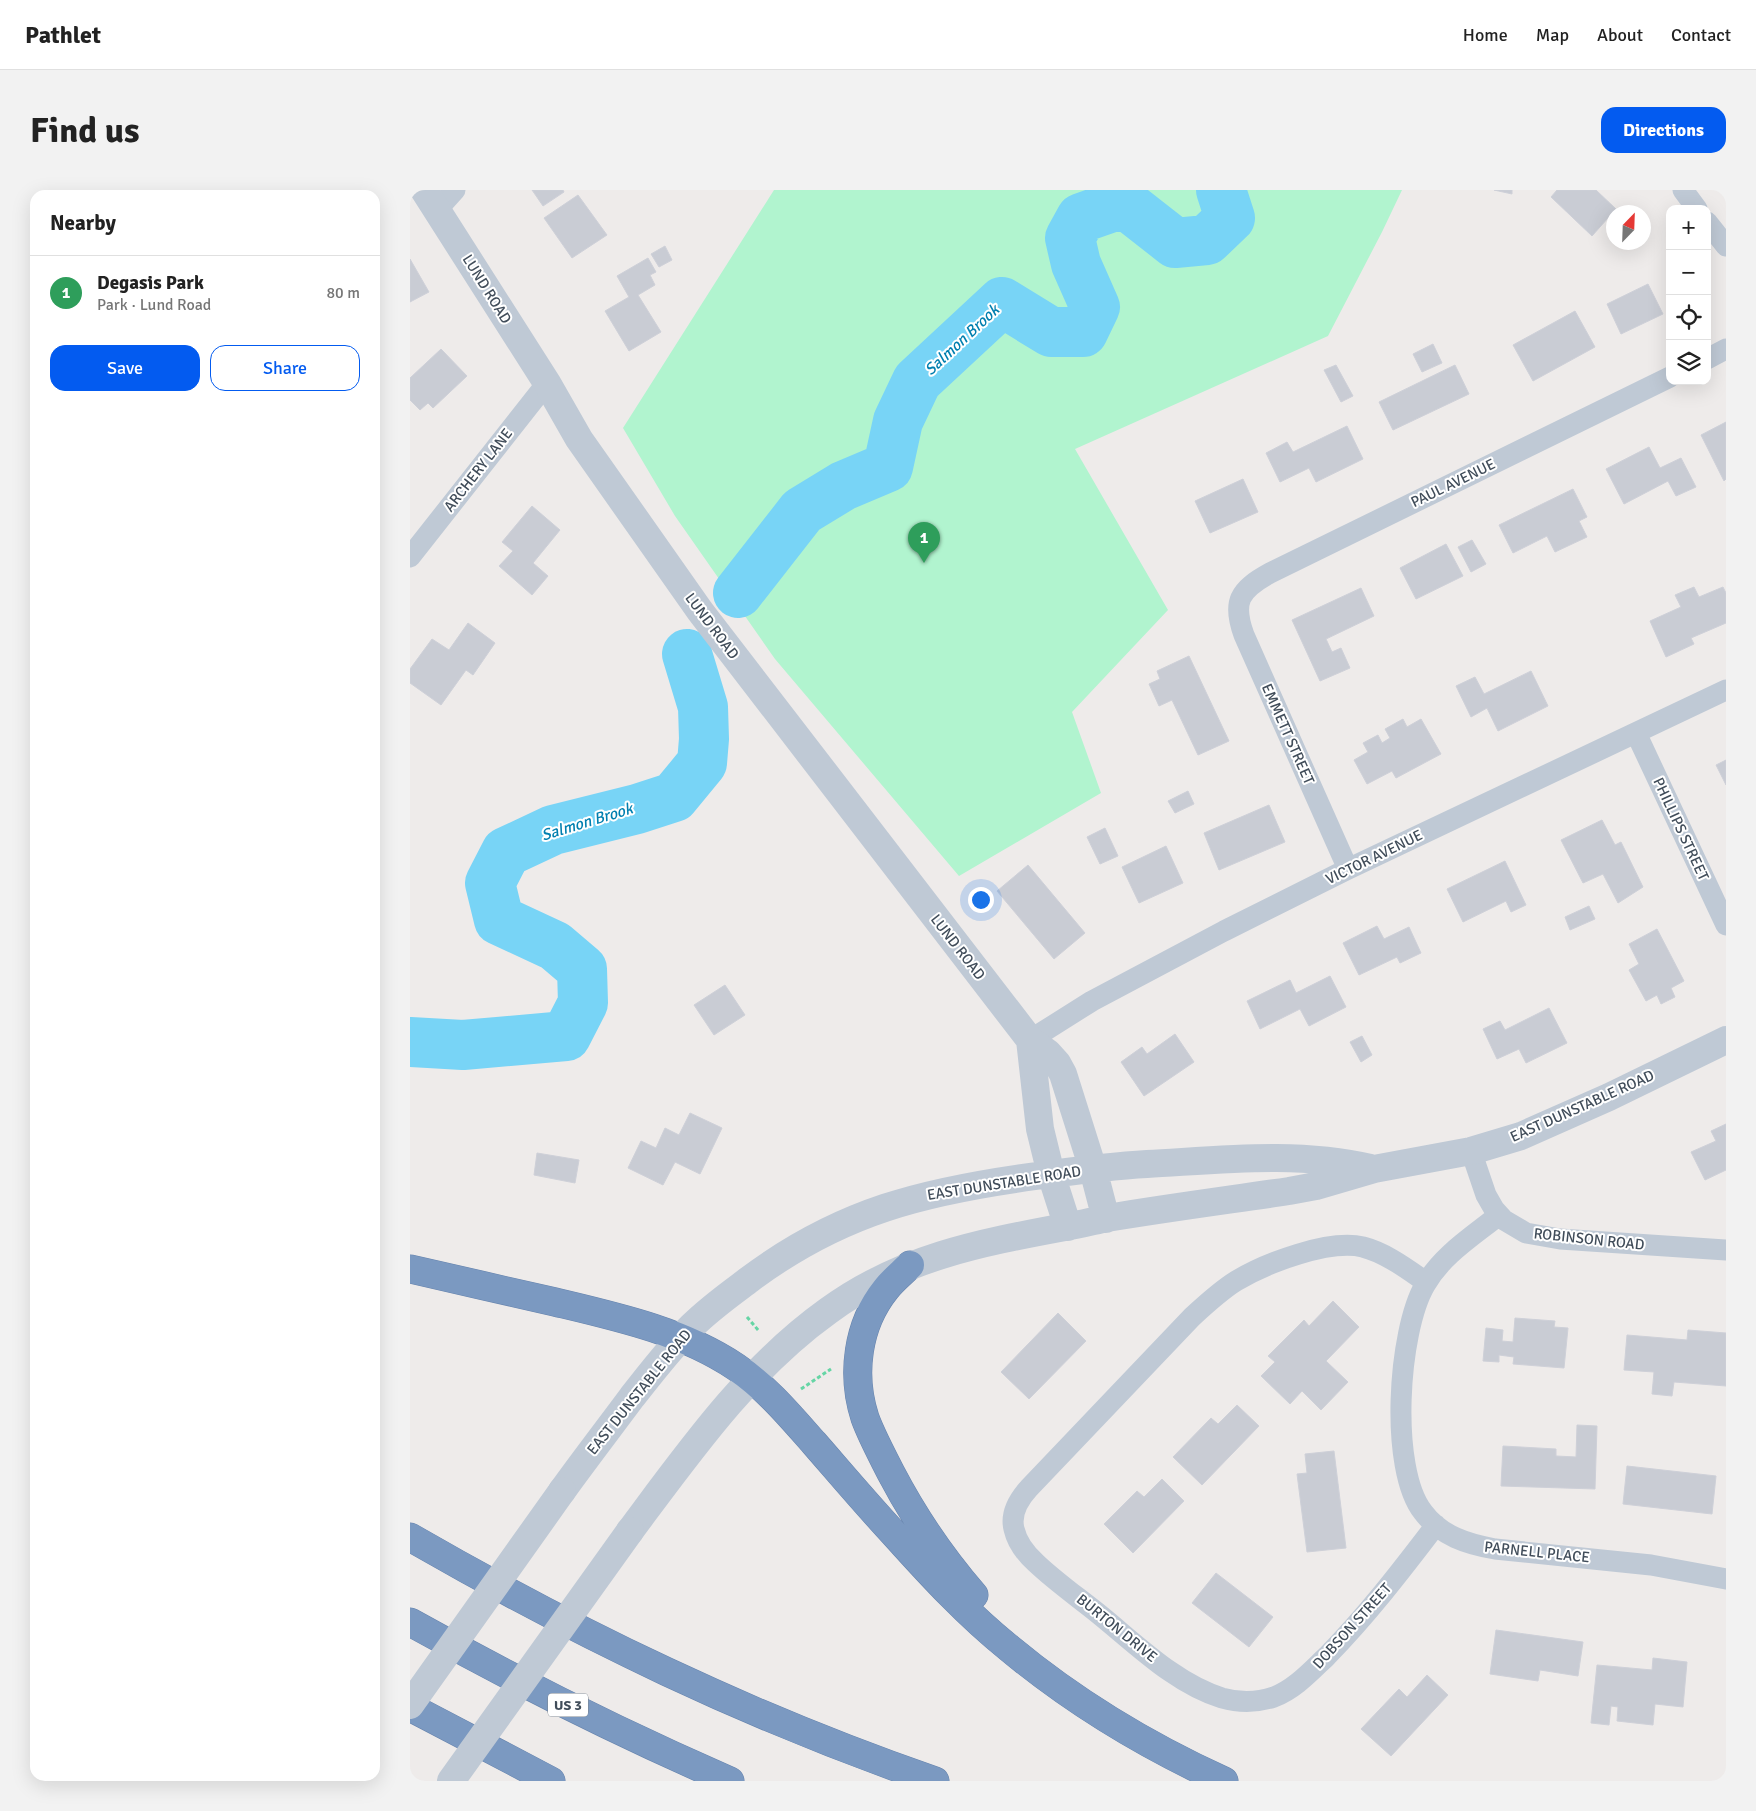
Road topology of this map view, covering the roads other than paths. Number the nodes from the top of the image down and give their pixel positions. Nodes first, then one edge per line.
1 (455, 190) edge
2 (1683, 190) edge
3 (430, 200) edge
4 (1694, 205) edge
5 (1711, 227) edge
6 (1726, 246) edge
7 (1726, 349) edge
8 (1711, 357) edge
9 (1666, 379) edge
10 (547, 383) junction
11 (410, 557) edge
12 (1241, 597) joint
13 (1726, 690) edge
14 (1636, 734) junction
15 (1348, 869) junction
16 (1726, 925) edge
17 (1030, 1040) junction
18 (1726, 1040) edge
19 (1470, 1150) junction
20 (1093, 1169) junction
21 (1374, 1169) junction
22 (1050, 1174) junction
23 (1499, 1215) junction
24 (1106, 1218) junction
25 (1068, 1227) junction
26 (1726, 1250) edge
27 (910, 1265) junction
28 (410, 1269) edge
29 (1426, 1282) junction
30 (681, 1338) junction
31 (752, 1378) junction
32 (1436, 1525) junction
33 (410, 1537) edge
34 (1726, 1579) edge
35 (410, 1622) edge
36 (1249, 1702) joint
37 (410, 1706) edge
38 (1087, 1707) junction
39 (451, 1781) edge
40 (551, 1781) edge
41 (730, 1781) edge
42 (935, 1781) edge
43 (1224, 1781) edge

1 - 3 street
2 - 4 street
3 - 10 street, LUND ROAD
5 - 6 street
7 - 8 street
9 - 12 street, PAUL AVENUE
10 - 11 street, ARCHERY LANE
10 - 17 street, LUND ROAD
12 - 15 street, EMMETT STREET
13 - 14 street, VICTOR AVENUE
14 - 15 street, VICTOR AVENUE
14 - 16 street, PHILLIPS STREET
15 - 17 street, VICTOR AVENUE
17 - 20 street, LUND ROAD
17 - 22 street
18 - 19 street, EAST DUNSTABLE ROAD
19 - 21 street, EAST DUNSTABLE ROAD
19 - 23 street, ROBINSON ROAD
20 - 21 street, EAST DUNSTABLE ROAD
20 - 22 street, EAST DUNSTABLE ROAD
20 - 24 street, LUND ROAD
21 - 24 street, EAST DUNSTABLE ROAD
22 - 25 street
22 - 30 street, EAST DUNSTABLE ROAD
23 - 26 street, ROBINSON ROAD
23 - 29 street, PARNELL PLACE
24 - 25 street, EAST DUNSTABLE ROAD
25 - 27 street, EAST DUNSTABLE ROAD
27 - 31 street, EAST DUNSTABLE ROAD
27 - 38 highway
28 - 30 highway
29 - 32 street, PARNELL PLACE
29 - 36 street, BURTON DRIVE
30 - 31 highway
30 - 37 street, EAST DUNSTABLE ROAD, bridge
31 - 38 highway
31 - 39 street, EAST DUNSTABLE ROAD, bridge
32 - 34 street, PARNELL PLACE
32 - 36 street, DOBSON STREET
33 - 42 highway
35 - 41 highway, US 3
37 - 40 highway
38 - 43 highway

